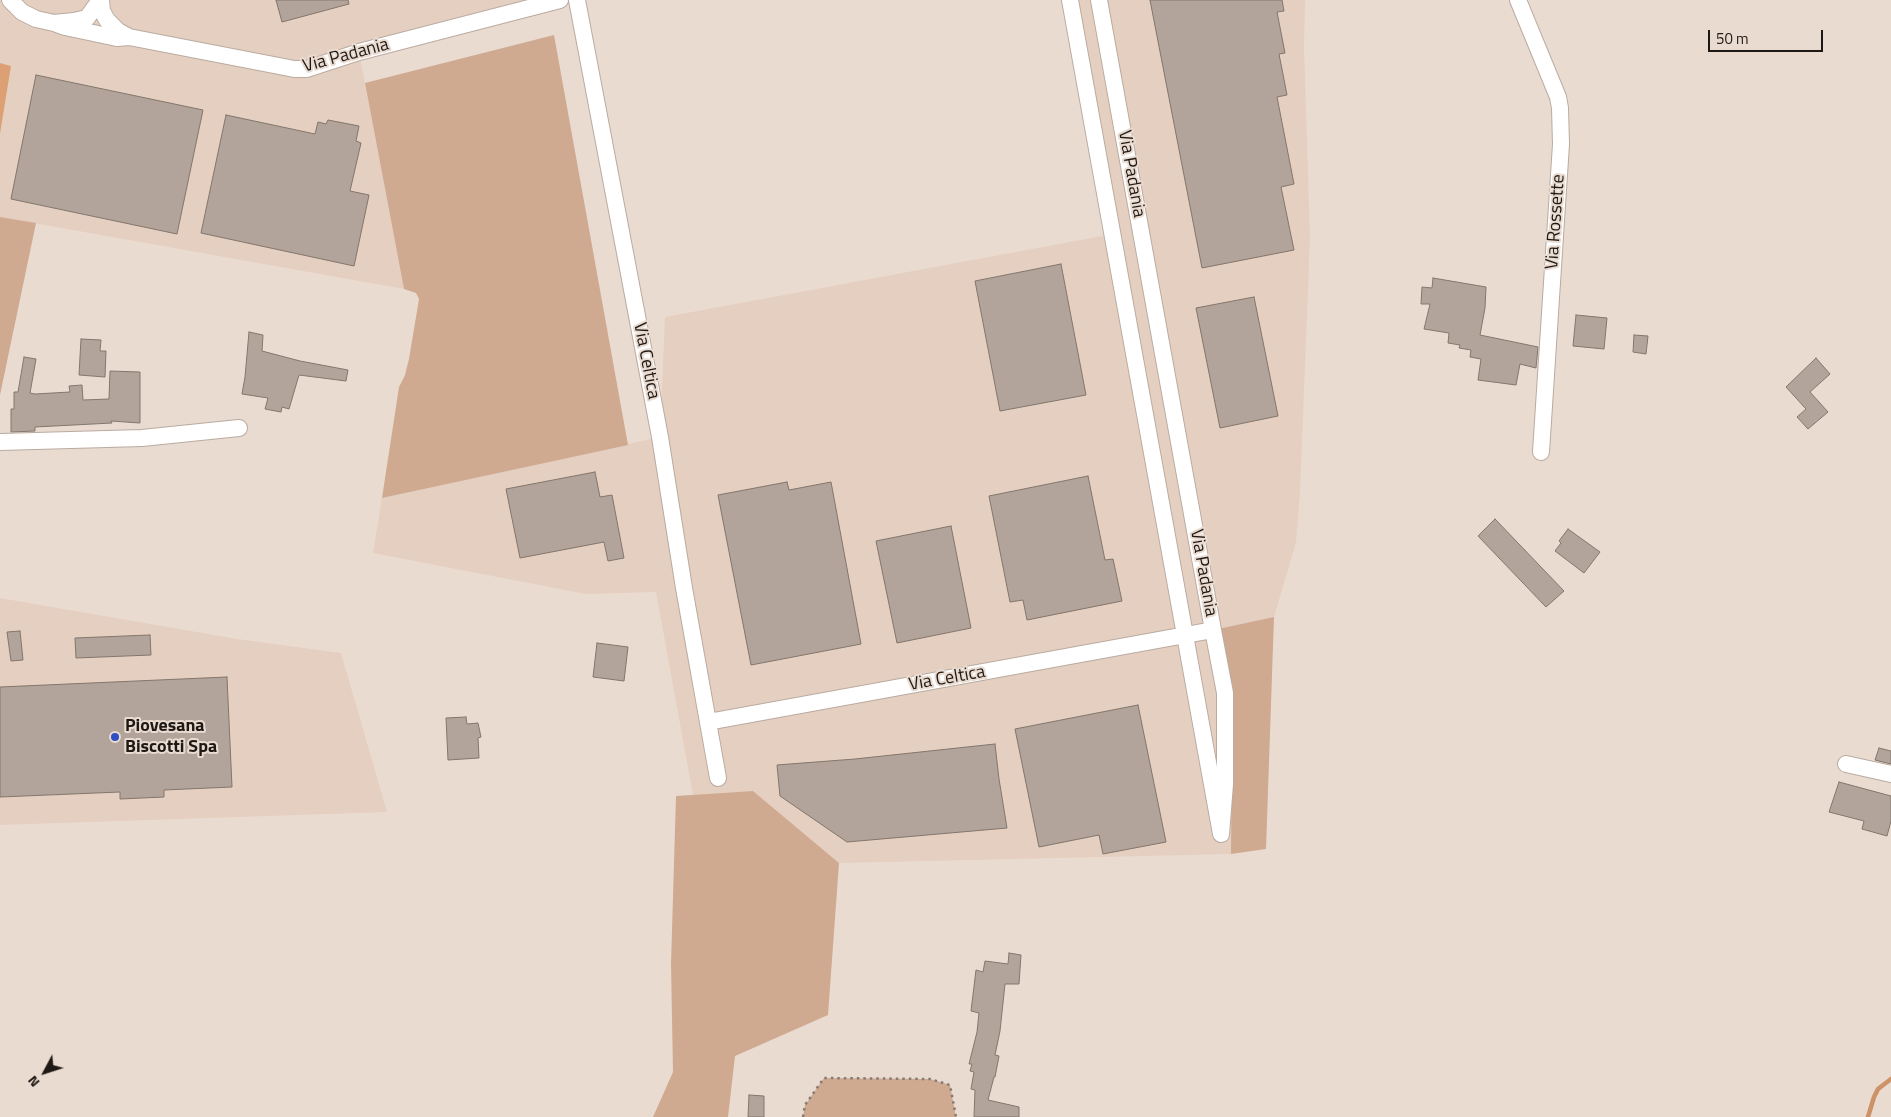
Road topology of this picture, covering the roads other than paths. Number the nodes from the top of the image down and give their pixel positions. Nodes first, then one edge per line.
1 (10, 0) edge
2 (100, 0) edge
3 (560, 0) edge
4 (577, 0) edge
5 (1070, 0) edge
6 (1100, 0) edge
7 (1518, 0) edge
8 (54, 23) junction
9 (129, 37) junction
10 (1154, 297) junction
11 (1126, 302) junction
12 (239, 428) dead end
13 (0, 442) edge
14 (1541, 452) dead end
15 (1213, 630) junction
16 (1186, 635) junction
17 (708, 722) junction
18 (1846, 764) dead end
19 (1891, 774) edge
20 (718, 778) dead end

1 - 8 street
2 - 8 street
2 - 9 street
3 - 9 street, Via Padania
4 - 17 street, Via Celtica
5 - 11 street, Via Padania
6 - 10 street, Via Padania
7 - 14 street, Via Rossette
8 - 9 street, Via Padania
10 - 11 street
10 - 15 street, Via Padania
11 - 16 street, Via Padania
12 - 13 street
15 - 16 street, Via Padania
15 - 16 street
16 - 17 street, Via Celtica
17 - 20 street, Via Celtica
18 - 19 street

